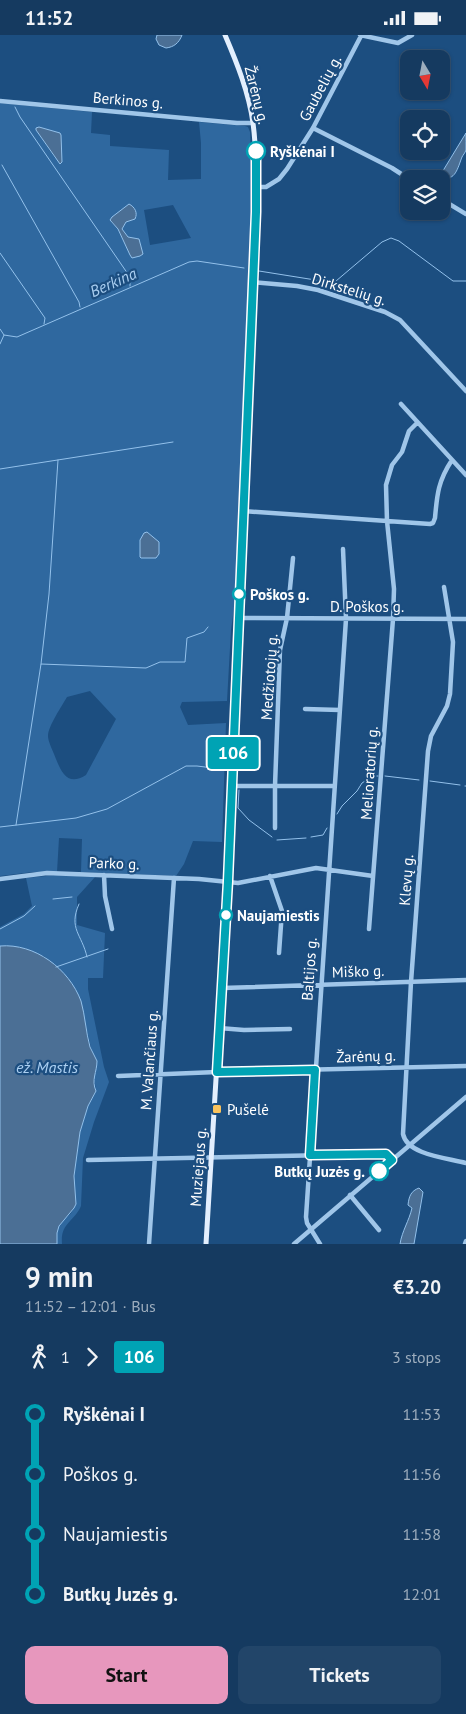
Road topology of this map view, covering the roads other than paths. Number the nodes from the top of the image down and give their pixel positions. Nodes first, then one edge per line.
1 (225, 35) edge
2 (360, 35) edge
3 (412, 35) edge
4 (0, 101) edge
5 (253, 123) junction
6 (313, 128) junction
7 (400, 173) edge
8 (256, 187) junction
9 (450, 204) edge
10 (466, 214) edge
11 (252, 282) junction
12 (466, 391) edge
13 (401, 405) dead end
14 (417, 423) junction
15 (452, 461) junction
16 (466, 475) edge
17 (243, 511) junction
18 (387, 521) junction
19 (343, 549) dead end
20 (293, 558) dead end
21 (444, 587) dead end
22 (238, 618) junction
23 (287, 618) junction
24 (346, 619) junction
25 (393, 619) junction
26 (448, 619) junction
27 (466, 619) edge
28 (305, 709) dead end
29 (340, 710) junction
30 (232, 786) junction
31 (275, 786) junction
32 (334, 786) junction
33 (275, 828) dead end
34 (330, 870) junction
35 (104, 875) junction
36 (270, 876) junction
37 (373, 876) junction
38 (174, 878) junction
39 (0, 879) edge
40 (228, 881) junction
41 (112, 929) dead end
42 (369, 929) dead end
43 (279, 953) dead end
44 (466, 980) edge
45 (412, 982) junction
46 (320, 985) junction
47 (222, 988) junction
48 (219, 1028) junction
49 (290, 1029) dead end
50 (466, 1065) edge
51 (406, 1067) junction
52 (315, 1070) junction
53 (217, 1072) junction
54 (160, 1074) junction
55 (118, 1076) dead end
56 (466, 1097) edge
57 (410, 1146) junction
58 (310, 1155) junction
59 (212, 1157) junction
60 (155, 1159) junction
61 (88, 1160) dead end
62 (392, 1160) junction
63 (466, 1163) edge
64 (350, 1195) junction
65 (311, 1229) junction
66 (379, 1230) dead end
67 (149, 1244) edge
68 (206, 1244) edge
69 (294, 1244) edge
70 (320, 1244) edge

1 - 5 main road, Žarėnų g.
2 - 3 street
2 - 6 street, Gaubelių g.
4 - 5 street, Berkinos g.
5 - 8 main road, Žarėnų g.
6 - 7 street
6 - 8 street, Gaubelių g.
8 - 11 main road, Žarėnų g.
9 - 10 street
11 - 12 street, Dirkstelių g.
11 - 17 main road, Muziejaus g.
13 - 14 street
14 - 15 street
14 - 18 street, Melioratorių g.
15 - 16 street
15 - 18 street
17 - 18 street
17 - 22 main road, Muziejaus g.
18 - 25 street, Melioratorių g.
19 - 24 street, Baltijos g.
20 - 23 street, Medžiotojų g.
21 - 26 street, Klevų g.
22 - 23 street, D. Poškos g.
22 - 30 main road, Muziejaus g.
23 - 24 street, D. Poškos g.
23 - 31 street, Medžiotojų g.
24 - 25 street, D. Poškos g.
24 - 29 street, Baltijos g.
25 - 26 street, D. Poškos g.
25 - 37 street, Melioratorių g.
26 - 27 street, D. Poškos g.
26 - 45 street, Klevų g.
28 - 29 street
29 - 32 street, Baltijos g.
30 - 31 street
30 - 40 main road, Muziejaus g.
31 - 32 street
31 - 33 street, Medžiotojų g.
32 - 34 street, Baltijos g.
34 - 36 street, Parko g.
34 - 37 street, Parko g.
34 - 46 street, Baltijos g.
35 - 38 street, Parko g.
35 - 39 street, Parko g.
35 - 41 street
36 - 40 street, Parko g.
36 - 43 street
37 - 42 street, Melioratorių g.
38 - 40 street, Parko g.
38 - 54 street, M. Valančiaus g.
40 - 47 main road, Muziejaus g.
44 - 45 street, Miško g.
45 - 46 street, Miško g.
45 - 51 street, Klevų g.
46 - 47 street, Miško g.
46 - 52 street, Baltijos g.
47 - 48 main road, Muziejaus g.
48 - 49 street
48 - 53 main road, Muziejaus g.
50 - 51 street, Žarėnų g.
51 - 52 street, Žarėnų g.
51 - 57 street, Klevų g.
52 - 53 street, Žarėnų g.
52 - 58 street, Baltijos g.
53 - 54 street, Žarėnų g.
53 - 59 main road, Muziejaus g.
54 - 55 street, Žarėnų g.
54 - 60 street, M. Valančiaus g.
56 - 57 street
57 - 62 street
57 - 63 street
58 - 59 street
58 - 62 street
58 - 65 street, Baltijos g.
59 - 60 street
59 - 68 main road, Muziejaus g.
60 - 61 street
60 - 67 street, M. Valančiaus g.
62 - 64 street
64 - 65 street
64 - 66 street
65 - 69 street
65 - 70 street

